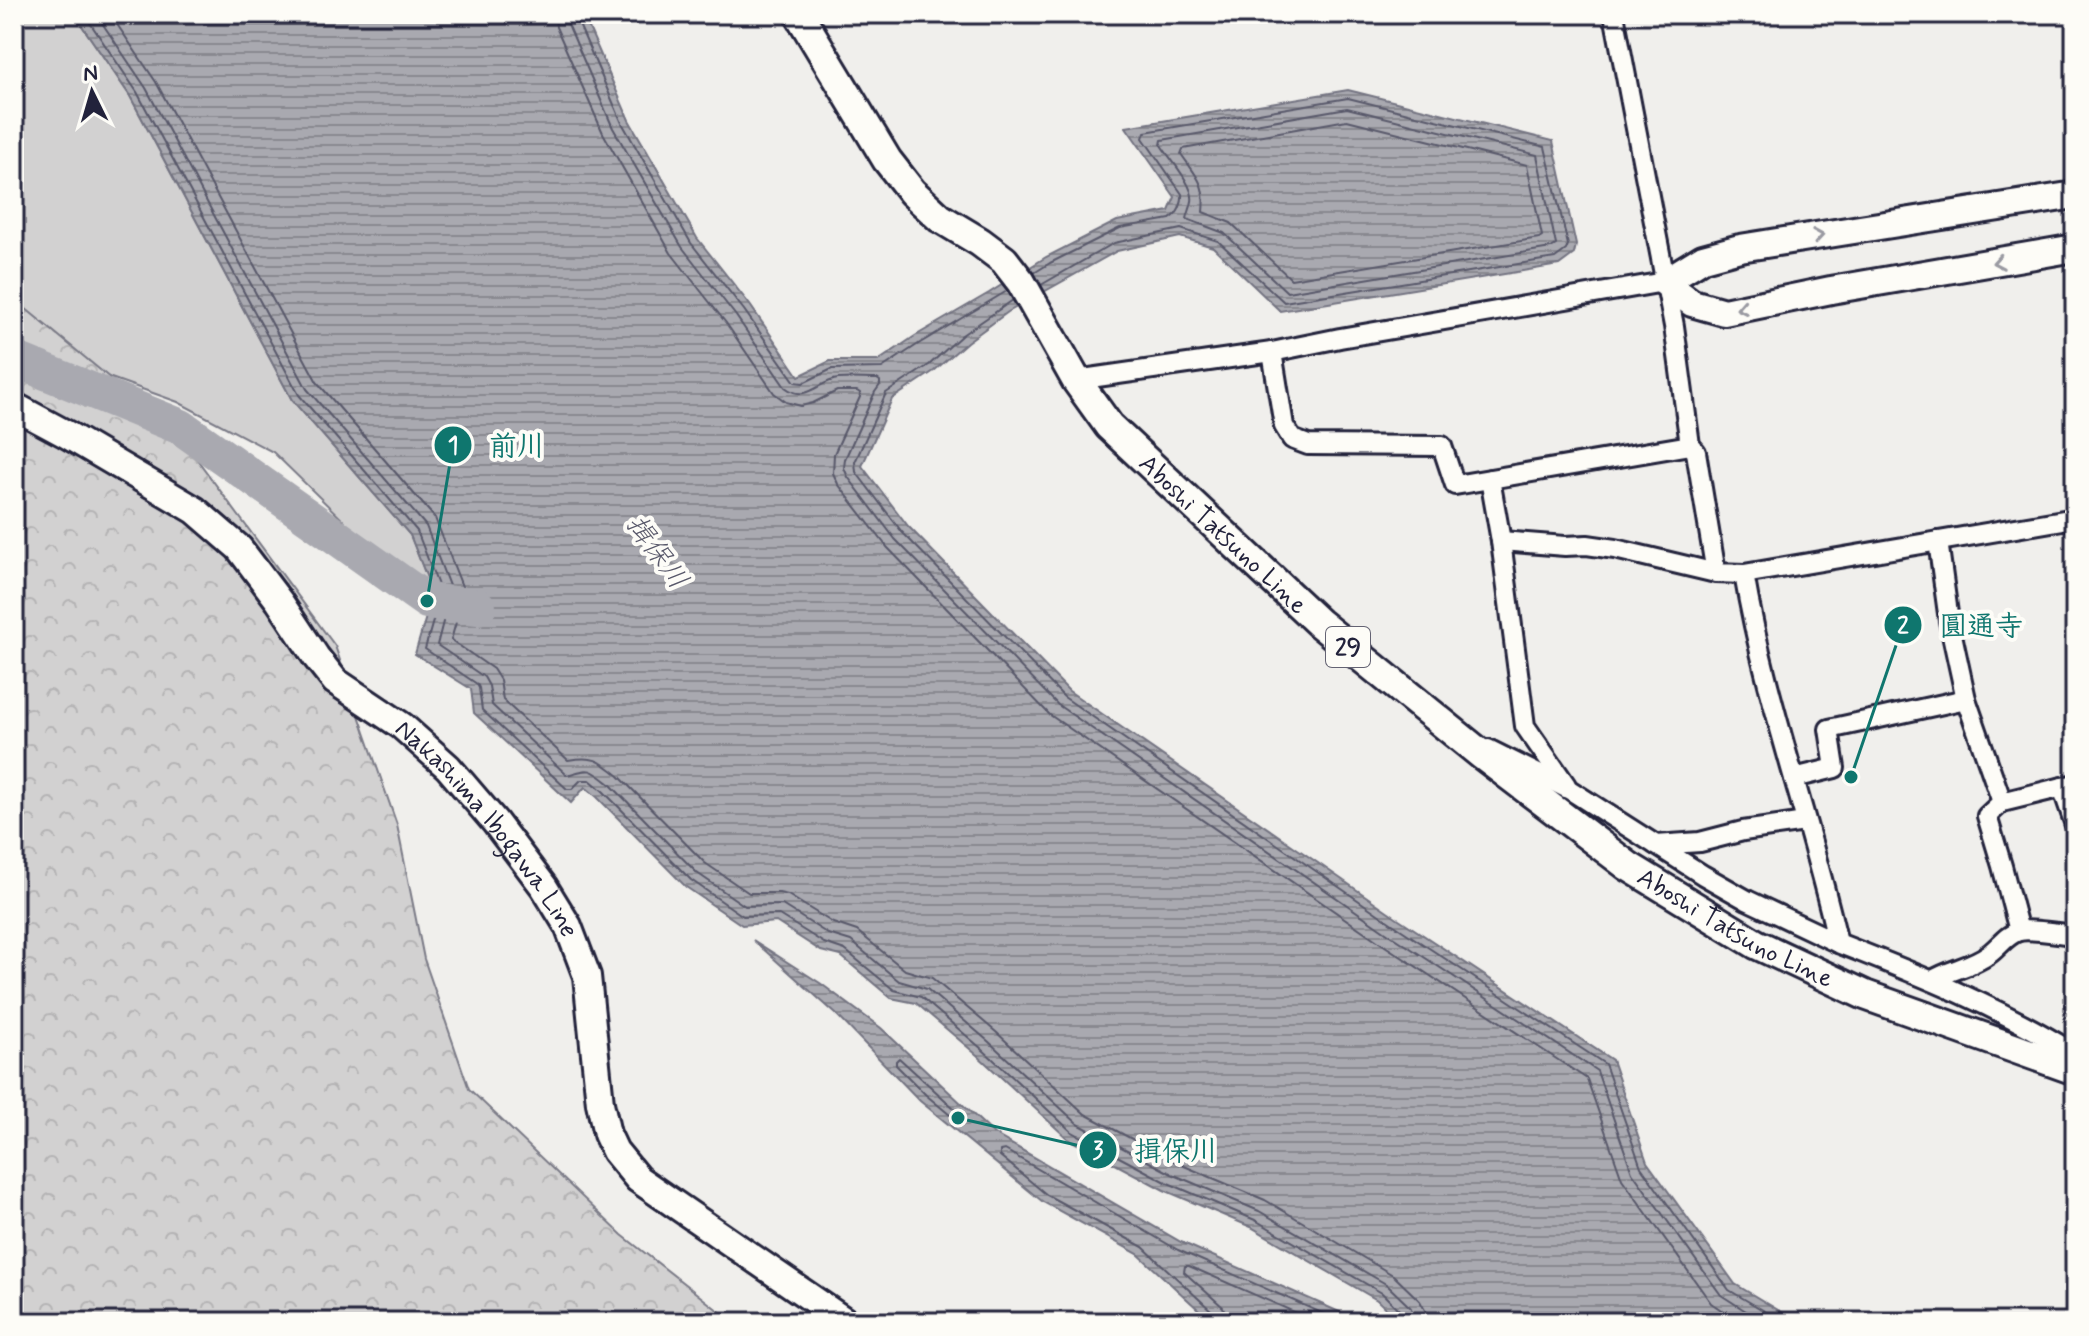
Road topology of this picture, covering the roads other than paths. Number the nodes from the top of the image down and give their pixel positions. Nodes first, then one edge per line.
1 (799, 14) edge
2 (1614, 14) edge
3 (2075, 195) edge
4 (2075, 248) edge
5 (1664, 282) junction
6 (1272, 352) junction
7 (1076, 380) junction
8 (14, 406) edge
9 (1690, 445) junction
10 (1490, 479) junction
11 (2075, 518) edge
12 (1501, 541) junction
13 (1938, 541) junction
14 (1716, 573) junction
15 (1744, 574) junction
16 (1966, 699) junction
17 (1467, 744) junction
18 (1794, 778) junction
19 (2069, 786) edge
20 (1570, 790) junction
21 (2002, 802) junction
22 (1805, 822) junction
23 (2075, 825) edge
24 (1656, 845) junction
25 (2019, 931) junction
26 (2075, 935) edge
27 (1838, 943) junction
28 (1933, 980) junction
29 (2075, 1054) edge
30 (2075, 1070) edge
31 (846, 1322) edge

1 - 7 main road, Aboshi Tatsuno Line / 29
2 - 5 street
5 -> 3 main road
4 -> 5 main road
5 - 6 street
5 - 9 street
6 - 7 street
6 - 10 street
7 - 17 main road, Aboshi Tatsuno Line / 29
8 - 31 main road, Nakashima Ibogawa Line
9 - 10 street
9 - 14 street
10 - 12 street
11 - 13 street
12 - 14 street
12 - 20 street
13 - 15 street
13 - 16 street
14 - 15 street
15 - 18 street
16 - 18 street
16 - 21 street
17 - 20 street
17 - 30 main road, Aboshi Tatsuno Line / 29
18 - 22 street
19 - 21 street
19 - 23 street
20 - 24 street
21 - 25 street
22 - 24 street
22 - 27 street
24 - 27 street
25 - 26 street
25 - 28 street
27 - 28 street
28 - 29 street

